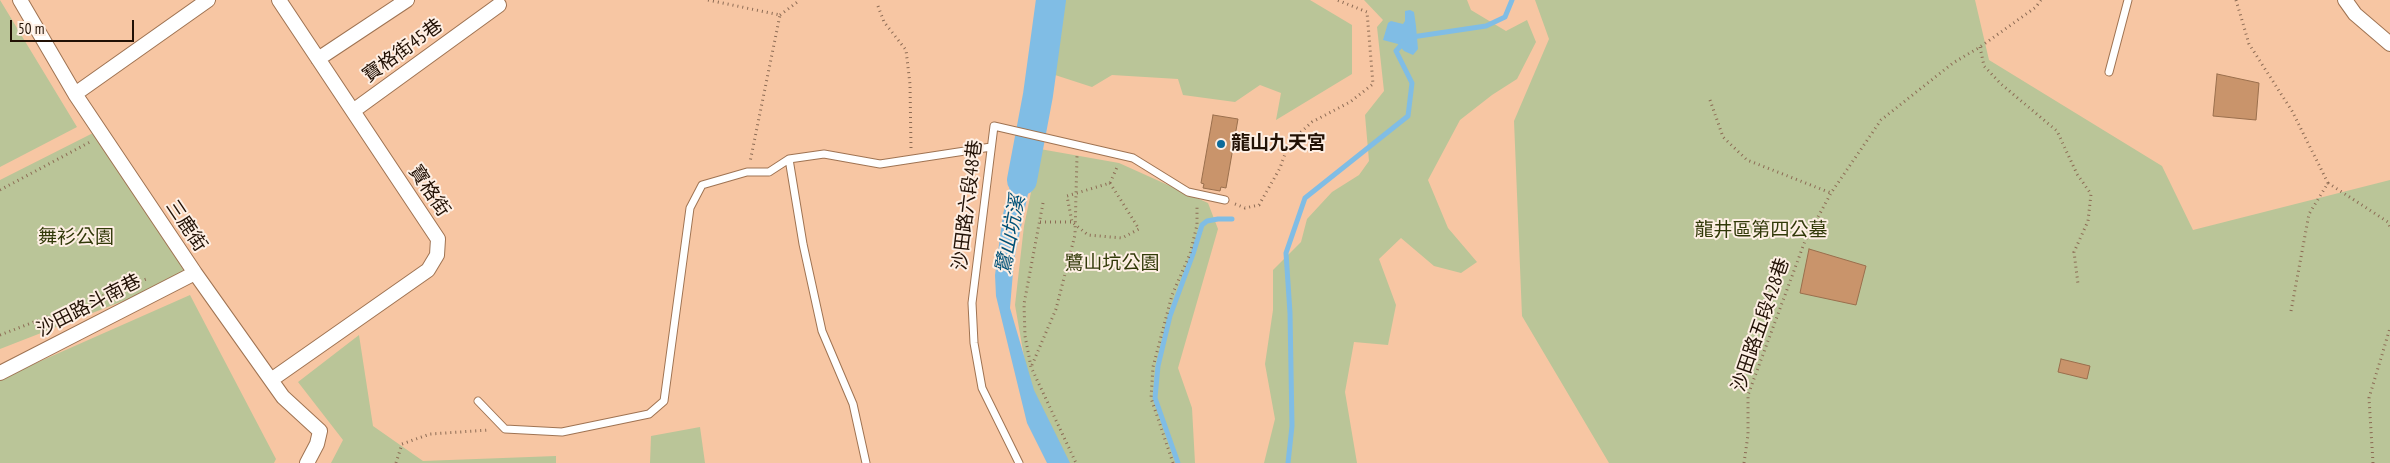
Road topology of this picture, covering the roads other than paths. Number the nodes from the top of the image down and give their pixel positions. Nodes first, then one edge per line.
1 (20, 0) edge
2 (208, 0) edge
3 (279, 0) edge
4 (407, 0) edge
5 (2128, 0) edge
6 (2345, 0) edge
7 (500, 5) dead end
8 (2390, 44) edge
9 (318, 58) junction
10 (2109, 72) dead end
11 (75, 94) junction
12 (353, 111) junction
13 (991, 147) junction
14 (789, 159) junction
15 (1226, 200) road end
16 (195, 273) junction
17 (0, 373) edge
18 (271, 380) junction
19 (478, 401) dead end
20 (307, 463) edge
21 (866, 463) edge
22 (1019, 463) edge

1 - 11 street, 三鹿街
2 - 11 street
3 - 9 street, 寶格街
4 - 9 street
5 - 10 lane
6 - 8 street
7 - 12 street, 寶格街45巷
9 - 12 street, 寶格街
11 - 16 street, 三鹿街
12 - 18 street, 寶格街
13 - 14 lane
13 - 15 lane, 沙田路六段48巷
13 - 22 lane, 沙田路六段48巷
14 - 19 lane
14 - 21 lane
16 - 17 street, 沙田路斗南巷
16 - 18 street, 三鹿街
18 - 20 street, 三鹿街

